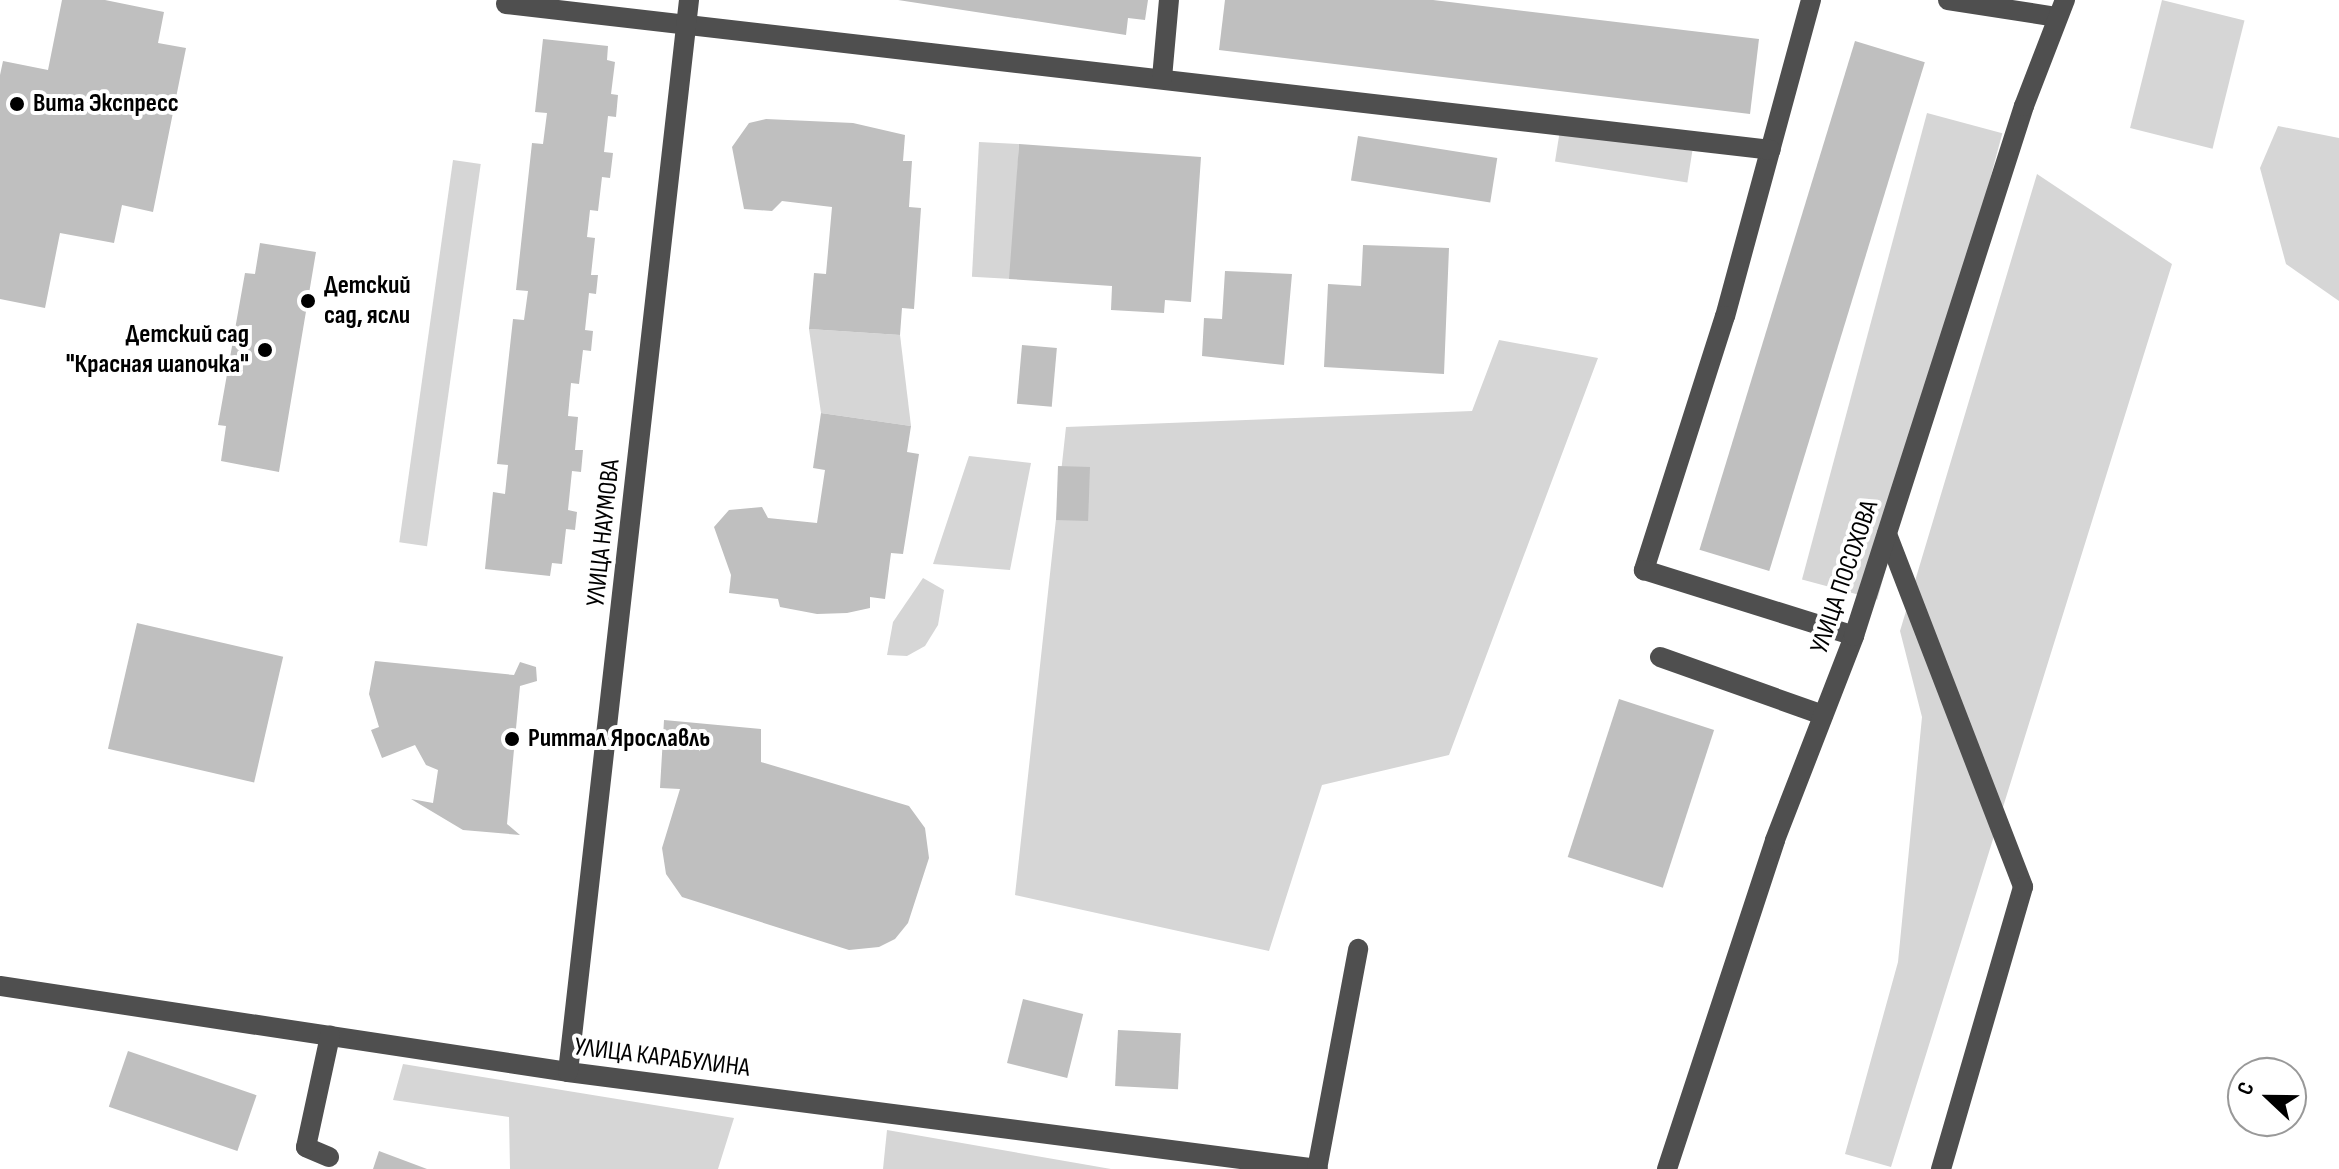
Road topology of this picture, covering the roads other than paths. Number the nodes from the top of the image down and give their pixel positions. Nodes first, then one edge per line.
1 (689, 0) edge
2 (1169, 0) edge
3 (1948, 0) edge
4 (1811, 2) edge
5 (506, 4) dead end
6 (2051, 8) edge
7 (687, 24) junction
8 (1162, 78) junction
9 (1771, 150) junction
10 (1887, 534) junction
11 (1854, 636) junction
12 (1660, 657) dead end
13 (1823, 715) junction
14 (1358, 949) dead end
15 (0, 986) edge
16 (330, 1036) junction
17 (568, 1072) junction
18 (329, 1157) dead end
19 (1318, 1169) edge
20 (1667, 1169) edge
21 (1941, 1169) edge

1 - 7 street, УЛИЦА НАУМОВА
2 - 8 street
3 - 6 street
4 - 9 street
5 - 7 street
6 - 10 street, УЛИЦА ПОСОХОВА
7 - 8 street
7 - 17 street, УЛИЦА НАУМОВА
8 - 9 street
9 - 11 street
10 - 11 street, УЛИЦА ПОСОХОВА
10 - 21 street
11 - 13 street, УЛИЦА ПОСОХОВА
12 - 13 street
13 - 20 street, УЛИЦА ПОСОХОВА
14 - 19 street
15 - 16 street, УЛИЦА КАРАБУЛИНА
16 - 17 street, УЛИЦА КАРАБУЛИНА
16 - 18 street
17 - 19 street, УЛИЦА КАРАБУЛИНА

